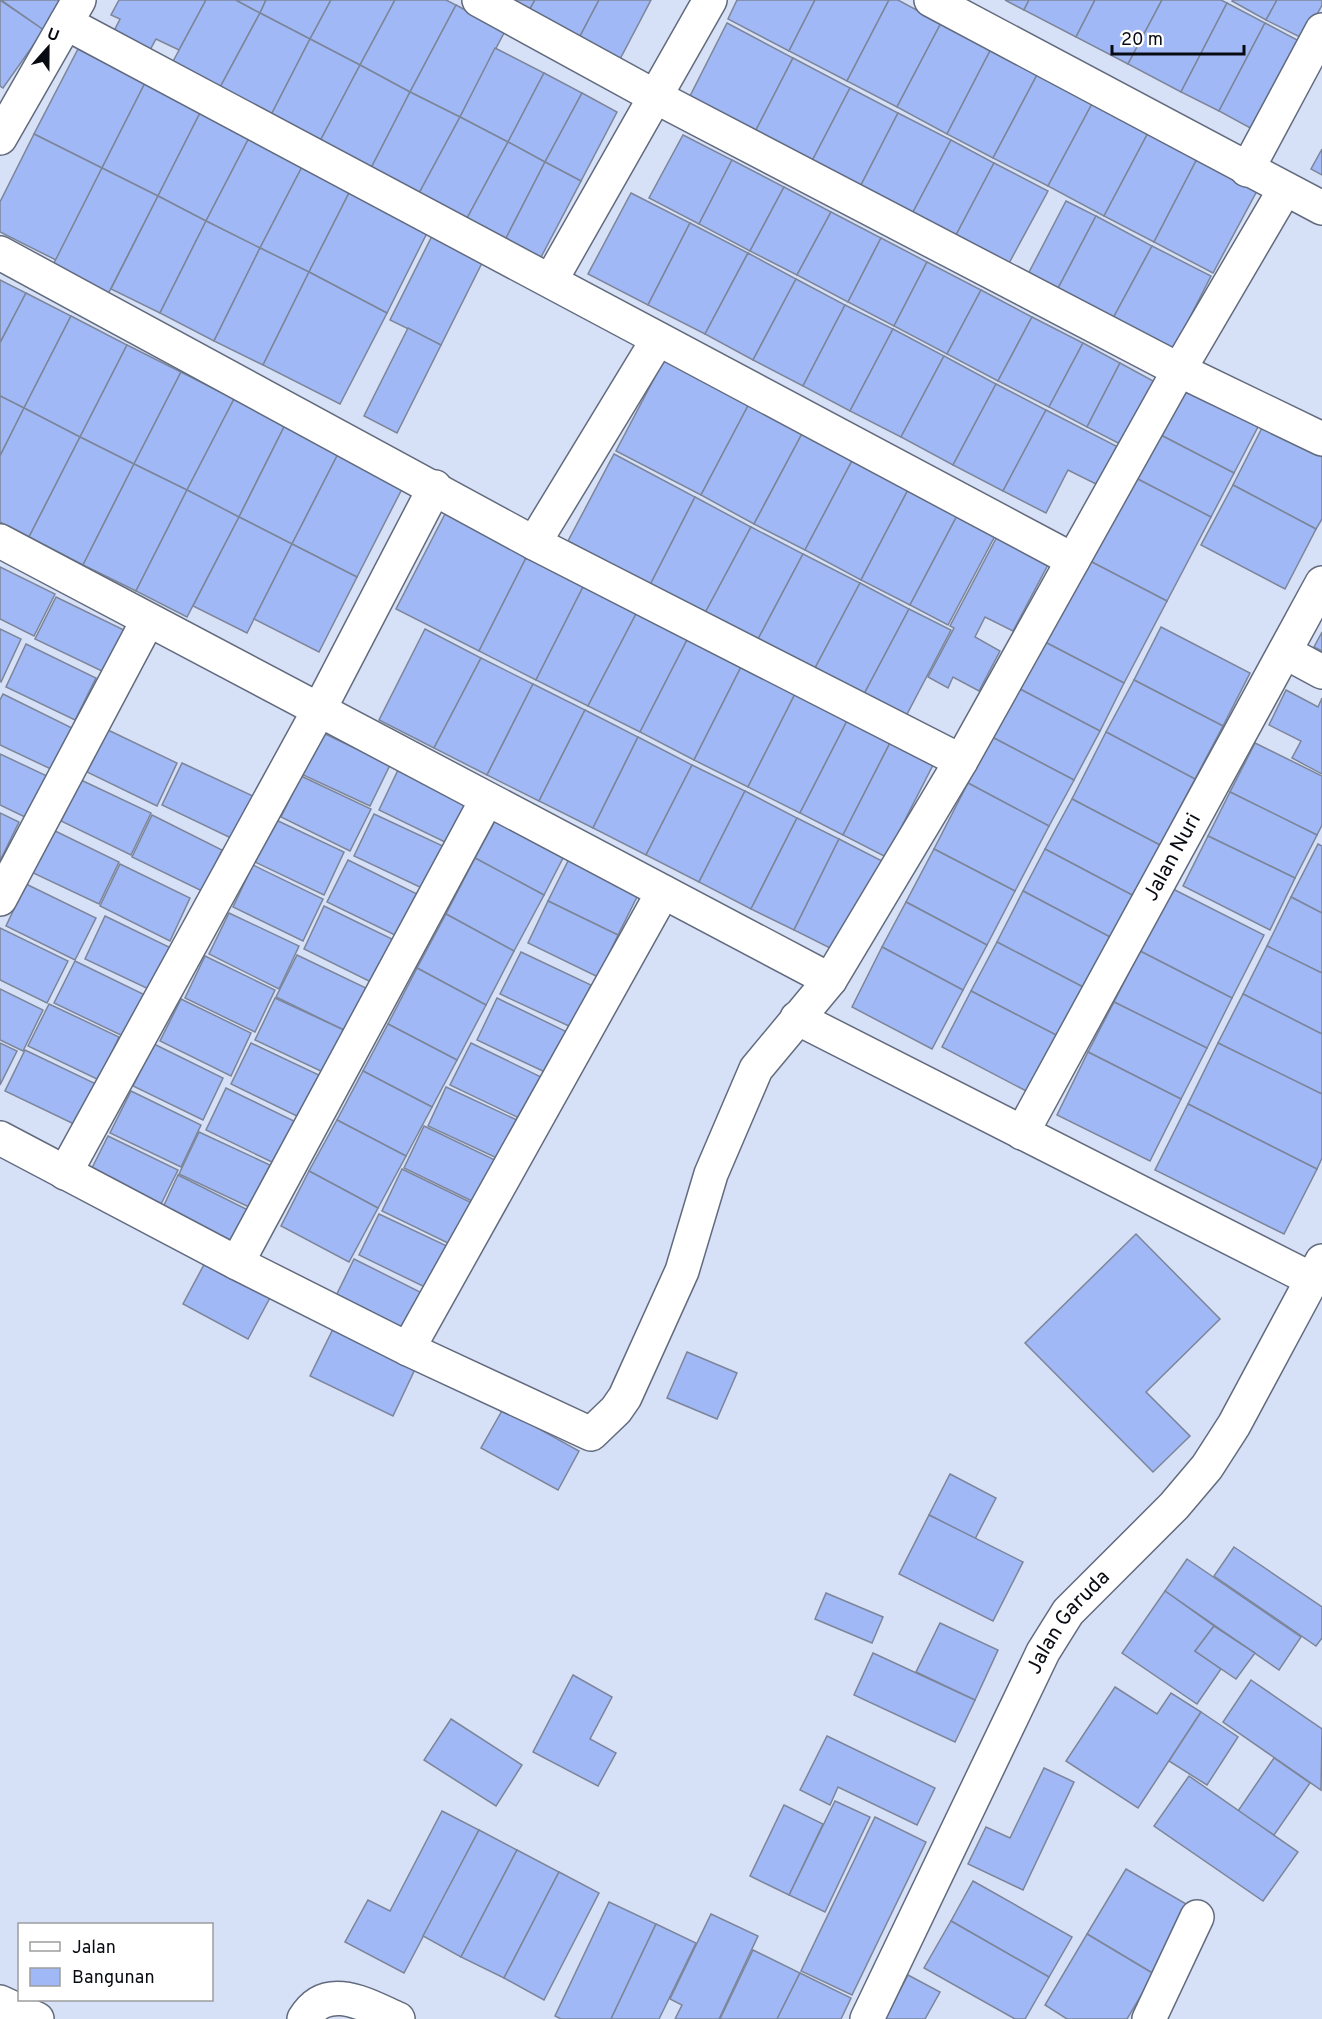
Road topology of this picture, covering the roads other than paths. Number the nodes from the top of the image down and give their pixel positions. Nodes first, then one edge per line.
1 (479, 0) edge
2 (710, 0) edge
3 (931, 0) edge
4 (73, 11) edge
5 (1322, 30) edge
6 (656, 97) junction
7 (0, 138) edge
8 (1247, 170) junction
9 (1286, 189) junction
10 (1322, 208) edge
11 (0, 253) edge
12 (551, 280) junction
13 (658, 339) junction
14 (1179, 370) junction
15 (1322, 439) edge
16 (435, 487) junction
17 (0, 541) edge
18 (534, 543) junction
19 (1073, 560) junction
20 (1322, 583) edge
21 (148, 620) junction
22 (1285, 652) junction
23 (1322, 672) edge
24 (319, 710) junction
25 (961, 761) junction
26 (488, 799) junction
27 (663, 892) junction
28 (0, 899) edge
29 (830, 980) junction
30 (797, 1018) junction
31 (1022, 1133) junction
32 (0, 1138) edge
33 (65, 1173) junction
34 (237, 1263) junction
35 (1317, 1270) edge
36 (408, 1349) junction
37 (1197, 1917) dead end
38 (0, 2002) edge
39 (37, 2019) edge
40 (304, 2019) edge
41 (398, 2019) edge
42 (867, 2019) edge
43 (1149, 2019) edge

1 - 6 street
2 - 6 street
3 - 8 street
4 - 7 street
4 - 12 street
5 - 8 street
6 - 12 street
6 - 14 street
8 - 9 street
9 - 10 street
9 - 14 street
11 - 16 street
12 - 13 street
13 - 18 street
13 - 19 street
14 - 15 street
14 - 19 street
16 - 18 street
16 - 24 street
17 - 21 street
18 - 25 street
19 - 25 street
20 - 22 street, Jalan Nuri
21 - 24 street
21 - 28 street
22 - 23 street
22 - 31 street, Jalan Nuri
24 - 26 street
24 - 33 street
25 - 29 street
26 - 27 street
26 - 34 street
27 - 29 street
27 - 36 street
29 - 30 street
30 - 31 street
30 - 36 street
31 - 35 street
32 - 33 street
33 - 34 street
34 - 36 street
35 - 42 street, Jalan Garuda
37 - 43 street
38 - 39 street
40 - 41 street

